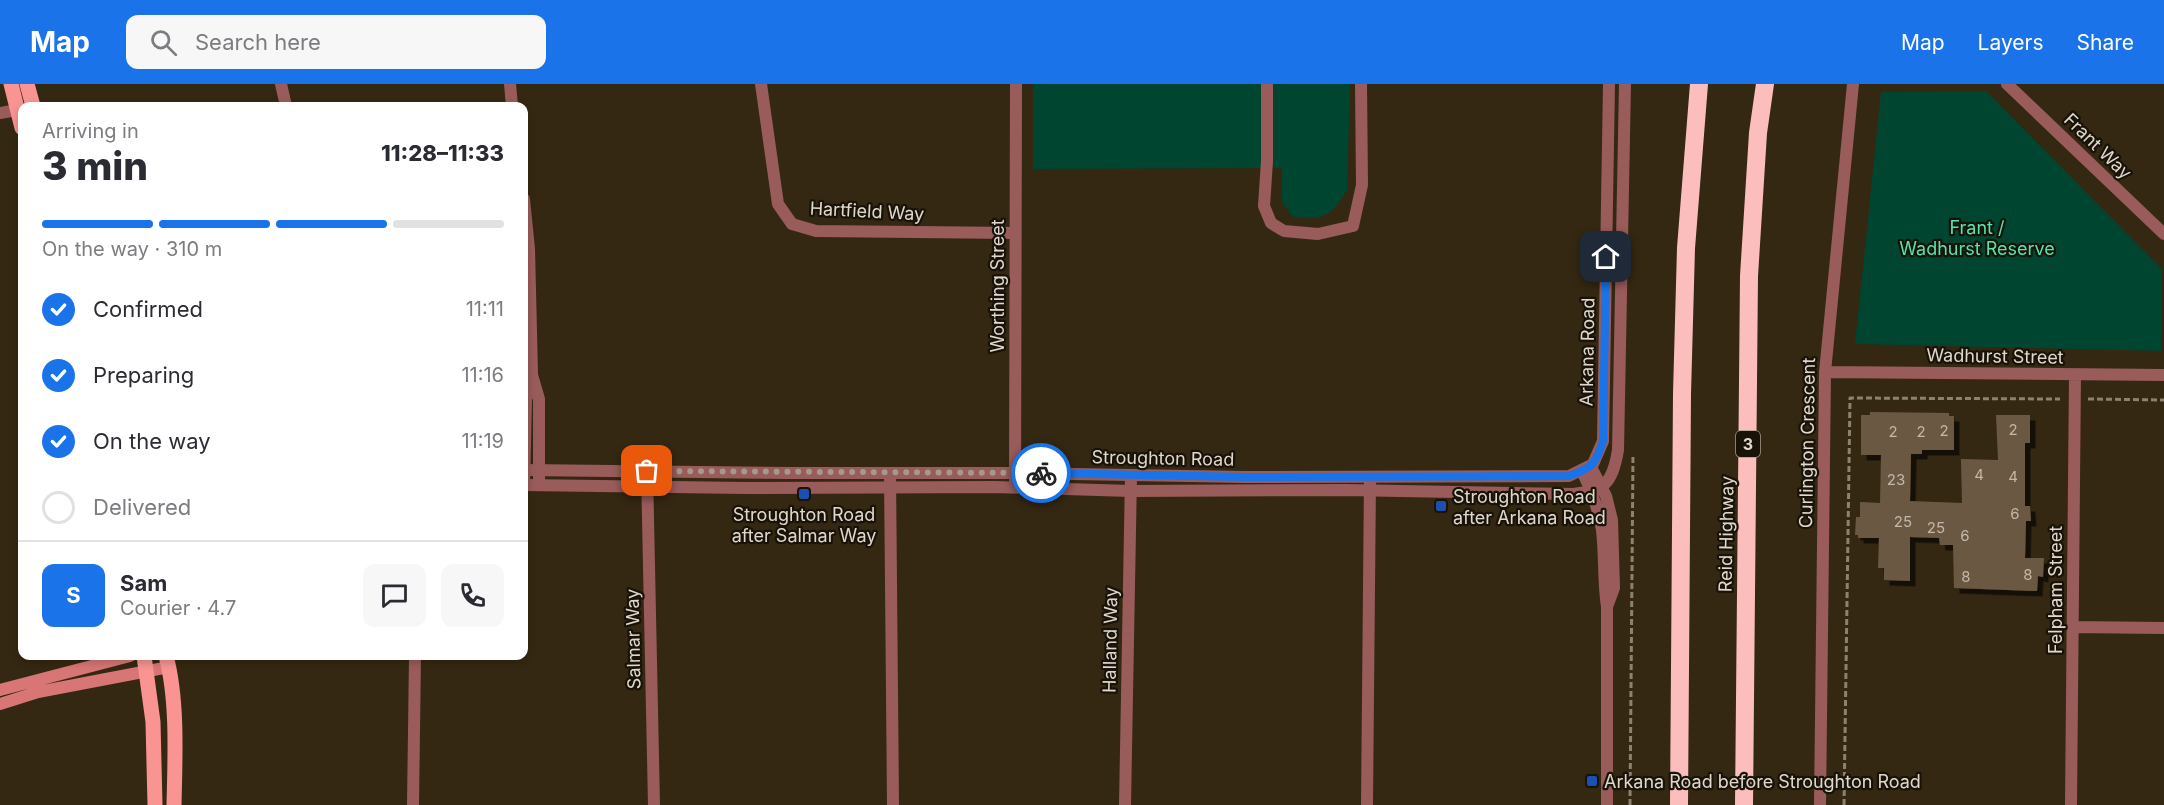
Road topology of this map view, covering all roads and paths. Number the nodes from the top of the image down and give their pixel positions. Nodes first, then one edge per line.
1 (11, 84) edge
2 (27, 84) edge
3 (281, 84) edge
4 (510, 84) edge
5 (762, 84) edge
6 (1016, 84) edge
7 (1267, 84) edge
8 (1361, 84) edge
9 (1609, 84) edge
10 (1625, 84) edge
11 (1699, 84) edge
12 (1765, 84) edge
13 (1853, 84) edge
14 (2007, 84) edge
15 (21, 102) edge
16 (25, 102) edge
17 (285, 102) edge
18 (512, 102) edge
19 (18, 109) edge
20 (0, 113) edge
21 (1014, 233) junction
22 (2164, 234) edge
23 (528, 241) edge
24 (1825, 372) junction
25 (532, 374) junction
26 (2075, 375) junction
27 (2164, 375) edge
28 (528, 391) edge
29 (2074, 399) junction
30 (2164, 400) edge
31 (1586, 469) junction
32 (528, 470) edge
33 (539, 470) junction
34 (647, 471) junction
35 (890, 473) junction
36 (1015, 473) junction
37 (1131, 475) junction
38 (539, 484) junction
39 (1370, 484) junction
40 (528, 485) edge
41 (648, 486) junction
42 (1015, 487) junction
43 (891, 488) junction
44 (1597, 489) junction
45 (1131, 491) junction
46 (2073, 627) junction
47 (2164, 628) edge
48 (115, 660) edge
49 (145, 660) edge
50 (415, 660) edge
51 (168, 661) edge
52 (148, 672) junction
53 (0, 690) edge
54 (0, 704) edge
55 (155, 805) edge
56 (174, 805) edge
57 (413, 805) edge
58 (654, 805) edge
59 (893, 805) edge
60 (1125, 805) edge
61 (1367, 805) edge
62 (1607, 805) edge
63 (1678, 805) edge
64 (1744, 805) edge
65 (1821, 805) edge
66 (1844, 805) edge
67 (2071, 805) edge

1 - 15 main road
2 - 16 main road
3 - 17 street
4 - 18 street
5 - 21 street, Hartfield Way
6 - 21 street, Worthing Street
7 - 8 street
9 - 31 street, Arkana Road
10 - 44 street, Arkana Road
11 - 63 highway
12 - 64 highway, Reid Highway / 3
13 - 24 street, Curlington Crescent
14 - 22 street, Frant Way
19 - 20 street
21 - 36 street, Worthing Street
23 - 25 street
24 - 26 street, Wadhurst Street
24 - 65 street, Curlington Crescent
25 - 28 street
25 - 33 street
26 - 27 street, Wadhurst Street
26 - 29 street, Felpham Street
29 - 30 path
29 - 46 street, Felpham Street
29 - 66 path
31 - 39 street, Stroughton Road
31 - 44 street
32 - 33 street, Stroughton Road
33 - 34 street, Stroughton Road
33 - 38 street
34 - 35 street, Stroughton Road
34 - 41 street, Salmar Way
35 - 36 street, Stroughton Road
35 - 43 street
36 - 37 street, Stroughton Road
36 - 42 street, Worthing Street
37 - 39 street, Stroughton Road
37 - 45 street, Halland Way
38 - 40 street, Stroughton Road
38 - 41 street, Stroughton Road
39 - 44 street, Stroughton Road
39 - 45 street, Stroughton Road
39 - 61 street
41 - 43 street, Stroughton Road
41 - 58 street, Salmar Way
42 - 43 street, Stroughton Road
42 - 45 street, Stroughton Road
43 - 59 street
44 - 62 street
45 - 60 street, Halland Way
46 - 47 street
46 - 67 street, Felpham Street
48 - 53 main road
49 - 52 main road
50 - 57 street
51 - 52 main road
51 - 56 main road
52 - 54 main road
52 - 55 main road

